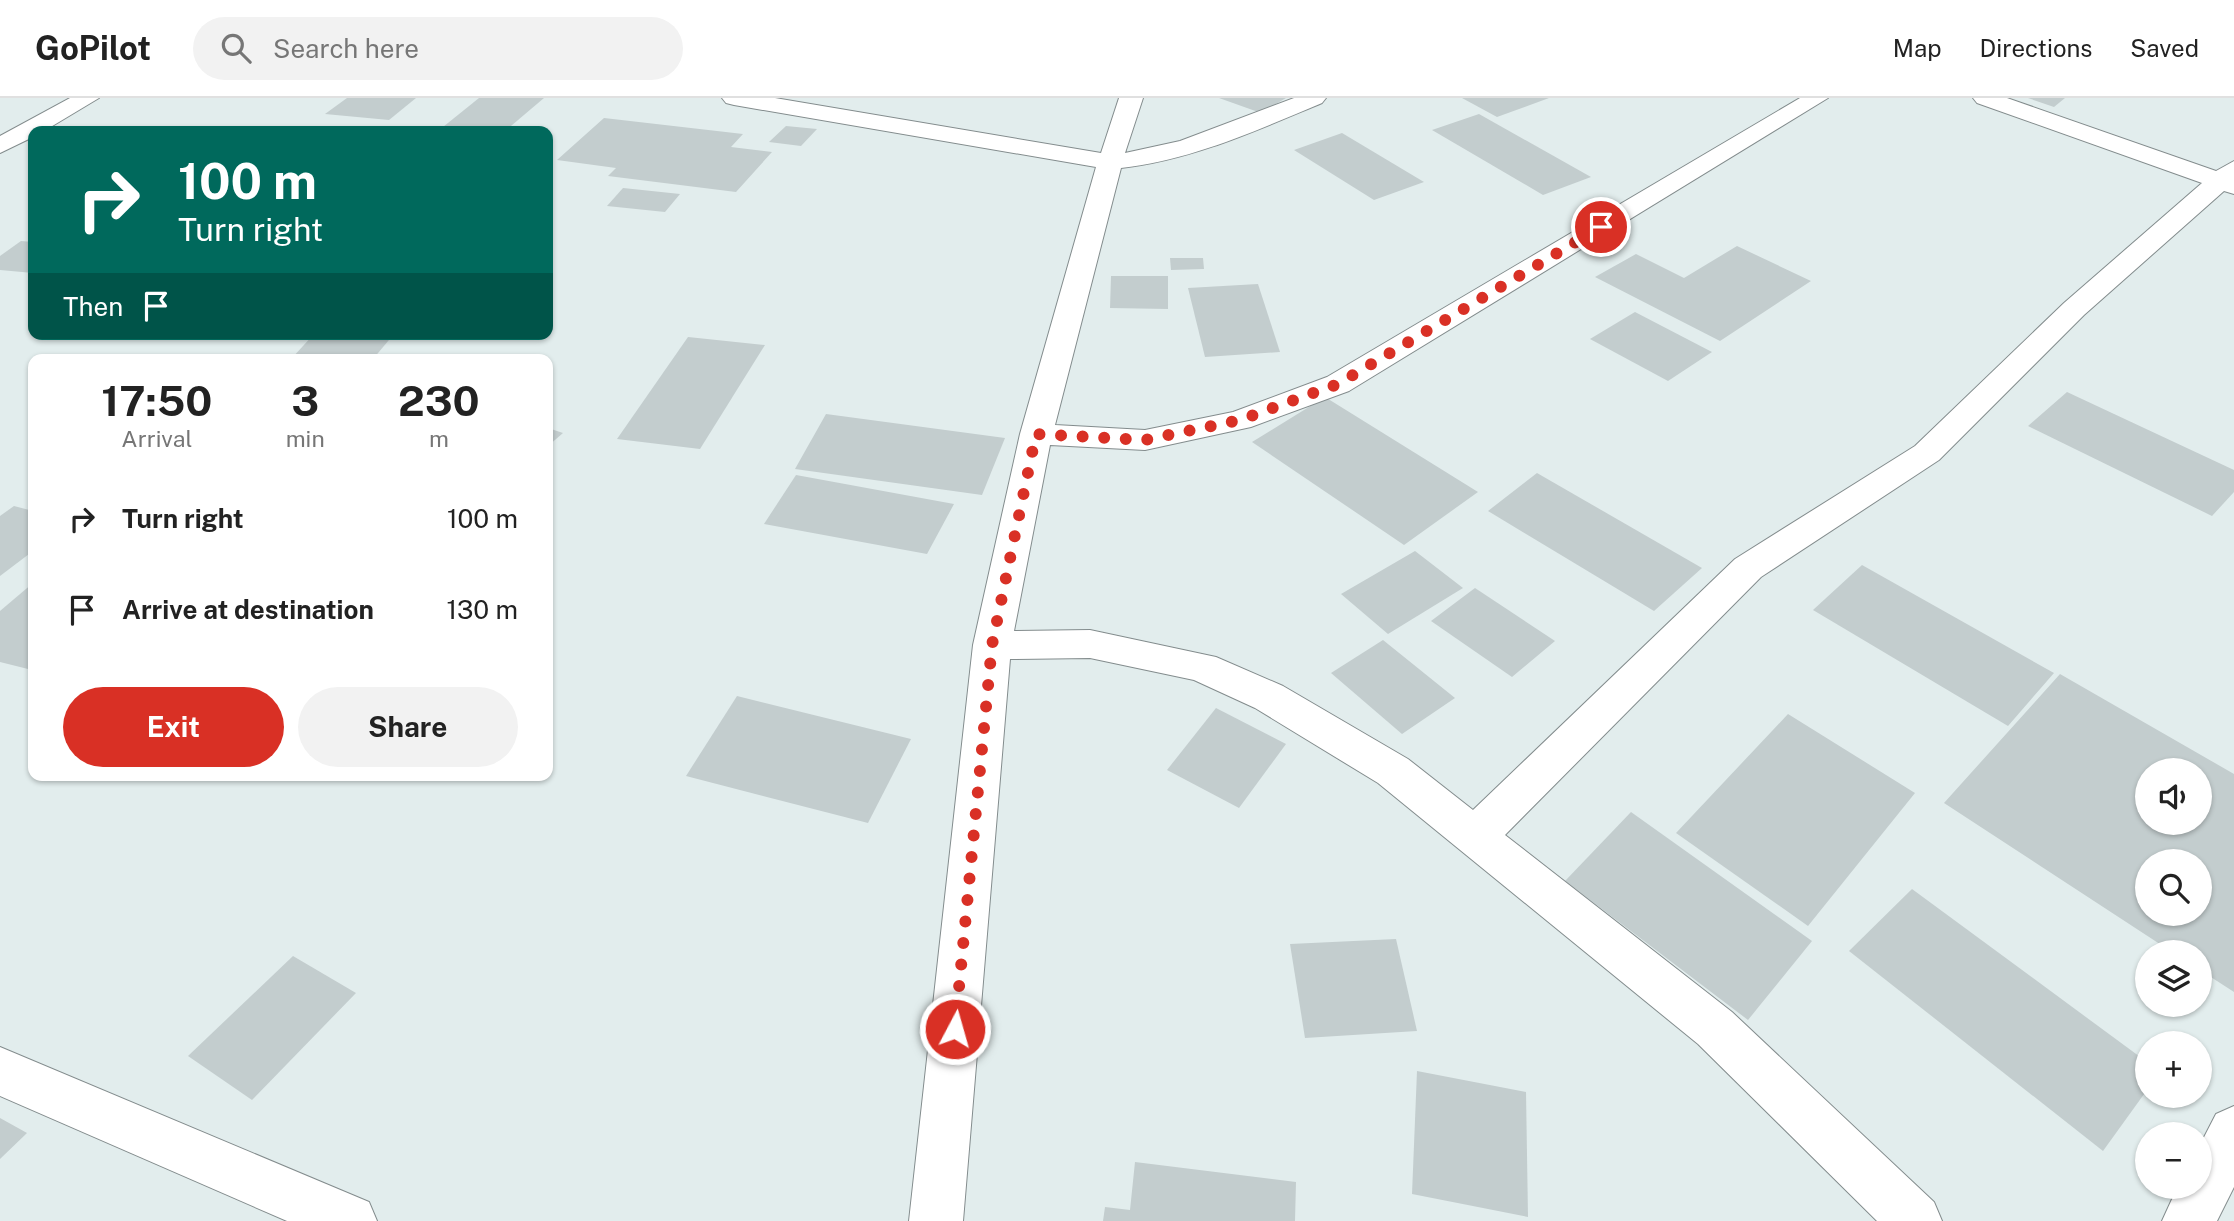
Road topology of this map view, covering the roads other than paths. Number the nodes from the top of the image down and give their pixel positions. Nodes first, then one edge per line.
1 (87, 98) edge
2 (734, 98) edge
3 (1131, 98) edge
4 (1314, 98) edge
5 (1816, 98) edge
6 (1985, 98) edge
7 (36, 126) edge
8 (28, 131) edge
9 (0, 146) edge
10 (1110, 162) junction
11 (2229, 179) edge
12 (1036, 434) junction
13 (992, 645) junction
14 (1475, 836) junction
15 (0, 1071) edge
16 (2234, 1132) edge
17 (350, 1221) edge
18 (936, 1221) edge
19 (1915, 1221) edge
20 (2189, 1221) edge

1 - 7 street
2 - 10 street
3 - 10 street
4 - 10 street
5 - 12 street
6 - 11 street
8 - 9 street
10 - 12 street
11 - 14 street
12 - 13 street
13 - 14 street
13 - 18 street
14 - 19 street
15 - 17 street
16 - 20 street

